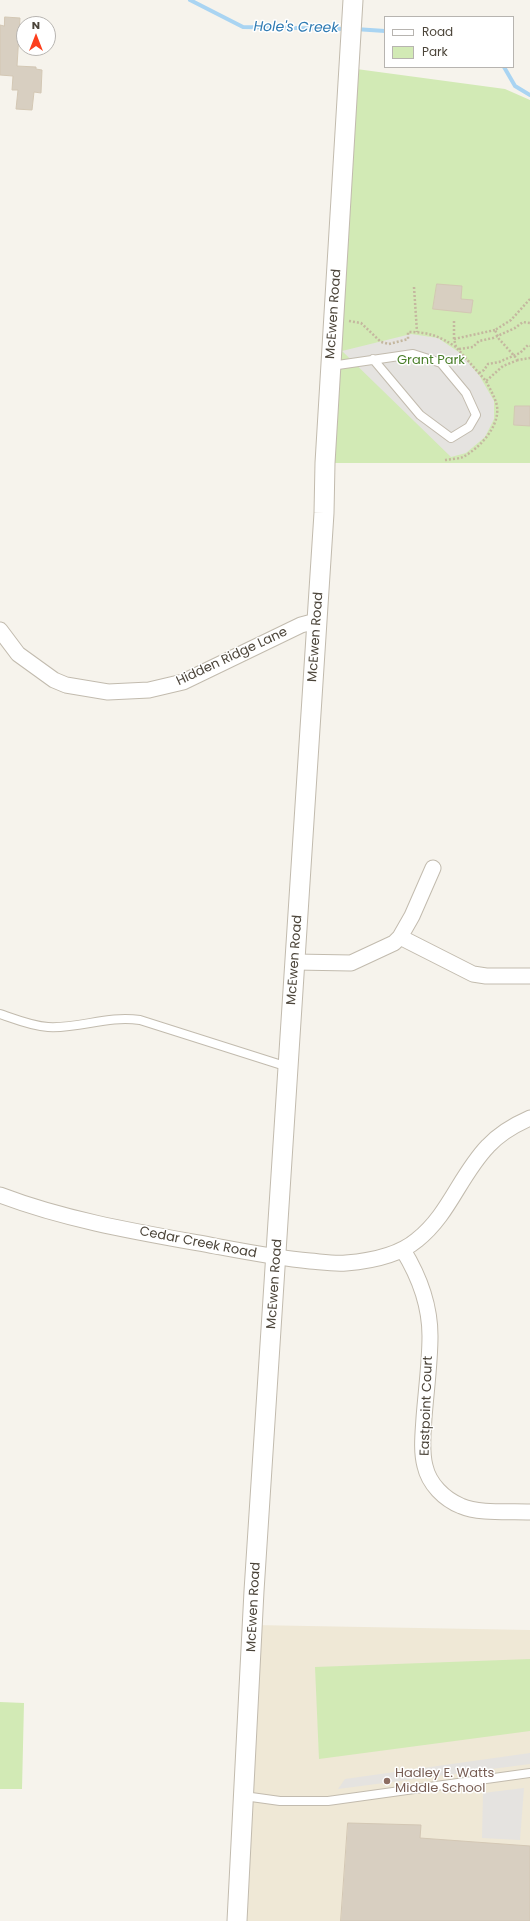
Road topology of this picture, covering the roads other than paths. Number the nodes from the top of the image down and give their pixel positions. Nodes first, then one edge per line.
1 (353, 1) edge
2 (373, 358) junction
3 (331, 366) junction
4 (316, 621) junction
5 (0, 630) edge
6 (433, 868) dead end
7 (400, 937) junction
8 (295, 962) junction
9 (530, 976) edge
10 (0, 1014) edge
11 (289, 1067) junction
12 (530, 1118) edge
13 (0, 1195) edge
14 (403, 1250) junction
15 (276, 1258) junction
16 (530, 1512) edge
17 (530, 1773) edge
18 (244, 1796) junction
19 (237, 1921) edge

1 - 3 street, McEwen Road
2 - 2 lane
2 - 3 lane
3 - 4 street, McEwen Road
4 - 5 street, Hidden Ridge Lane
4 - 8 street, McEwen Road
6 - 7 street
7 - 8 street
7 - 9 street
8 - 11 street, McEwen Road
10 - 11 lane
11 - 15 street, McEwen Road
12 - 14 street, Cedar Creek Road
13 - 15 street, Cedar Creek Road
14 - 15 street, Cedar Creek Road
14 - 16 street, Eastpoint Court
15 - 18 street, McEwen Road
17 - 18 lane
18 - 19 street, McEwen Road

